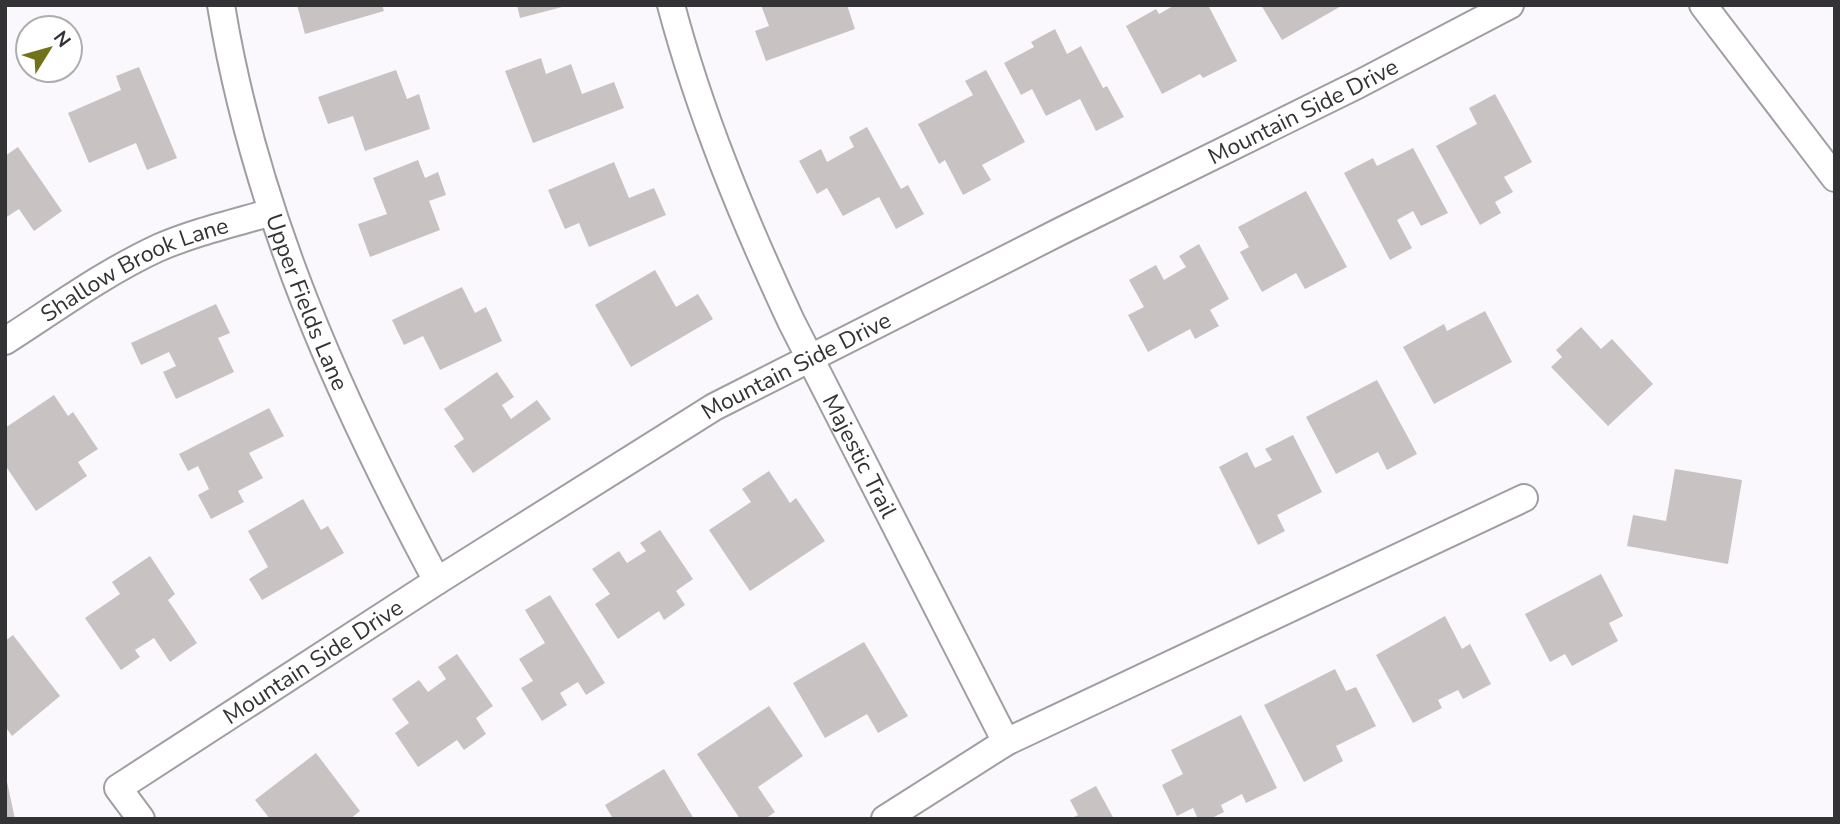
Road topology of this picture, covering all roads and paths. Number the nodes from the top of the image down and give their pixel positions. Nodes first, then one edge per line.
1 (222, 5) edge
2 (670, 5) edge
3 (1510, 5) edge
4 (1703, 5) edge
5 (1835, 178) edge
6 (272, 212) junction
7 (5, 341) edge
8 (810, 357) junction
9 (1524, 498) dead end
10 (437, 581) junction
11 (1006, 741) junction
12 (141, 819) edge
13 (885, 819) edge

1 - 6 street, Upper Fields Lane
2 - 8 street, Majestic Trail
3 - 8 street, Mountain Side Drive
4 - 5 street
6 - 7 street, Shallow Brook Lane
6 - 10 street, Upper Fields Lane
8 - 10 street, Mountain Side Drive
8 - 11 street, Majestic Trail
9 - 11 street
10 - 12 street, Mountain Side Drive
11 - 13 street

